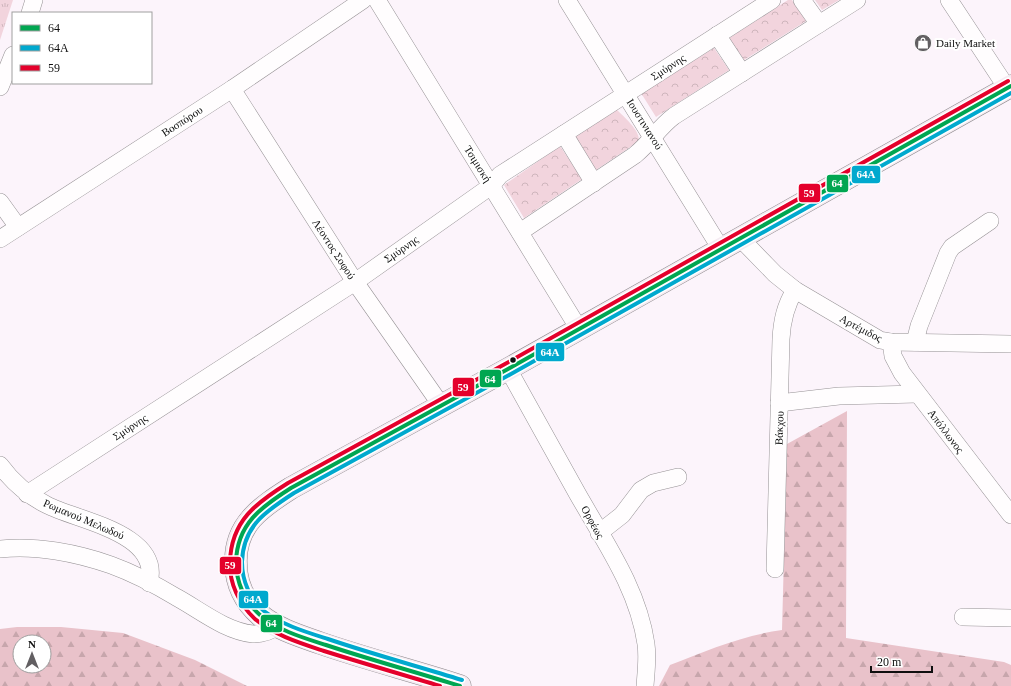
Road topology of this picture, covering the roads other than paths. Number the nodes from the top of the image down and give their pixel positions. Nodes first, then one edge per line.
1 (34, 0) edge
2 (363, 0) edge
3 (376, 0) edge
4 (567, 0) edge
5 (772, 0) edge
6 (802, 0) edge
7 (857, 0) edge
8 (949, 0) edge
9 (30, 12) edge
10 (820, 24) junction
11 (717, 35) junction
12 (12, 57) edge
13 (742, 73) junction
14 (0, 87) edge
15 (1009, 87) edge
16 (232, 89) junction
17 (626, 94) junction
18 (564, 134) junction
19 (653, 138) junction
20 (594, 182) junction
21 (491, 186) junction
22 (0, 202) edge
23 (990, 221) dead end
24 (18, 227) junction
25 (520, 232) junction
26 (740, 238) junction
27 (0, 239) edge
28 (721, 248) junction
29 (355, 282) junction
30 (795, 290) junction
31 (579, 329) junction
32 (891, 342) junction
33 (914, 342) junction
34 (1011, 344) edge
35 (508, 369) junction
36 (917, 394) junction
37 (779, 403) junction
38 (441, 405) junction
39 (0, 466) edge
40 (678, 477) dead end
41 (27, 494) junction
42 (1011, 515) edge
43 (599, 534) junction
44 (0, 549) edge
45 (775, 569) dead end
46 (149, 583) junction
47 (963, 617) dead end
48 (1011, 618) edge
49 (278, 626) junction
50 (460, 686) edge
51 (644, 686) edge

1 - 9 street
2 - 16 street, Βοσπόρου
3 - 21 street, Τσιμισκή
4 - 17 street, Ιουστινιανού
5 - 11 street, Σμύρνης
6 - 10 street
7 - 10 street
8 - 15 street
10 - 13 street
11 - 13 street
11 - 17 street, Σμύρνης
12 - 14 street
13 - 19 street
15 - 26 main road
16 - 24 street, Βοσπόρου
16 - 29 street, Λέοντος Σοφού
17 - 18 street, Σμύρνης
17 - 19 street, Ιουστινιανού
18 - 20 street
18 - 21 street, Σμύρνης
19 - 20 street
19 - 28 street, Ιουστινιανού
20 - 25 street
21 - 25 street, Τσιμισκή
21 - 29 street, Σμύρνης
22 - 24 street
23 - 33 street
24 - 27 street, Βοσπόρου
25 - 31 street, Τσιμισκή
26 - 28 main road
26 - 30 street, Αρτέμιδος
28 - 31 main road
29 - 38 street, Λέοντος Σοφού
29 - 41 street, Σμύρνης
30 - 32 street, Αρτέμιδος
30 - 37 street, Βάκχου
31 - 35 main road
32 - 33 street, Αρτέμιδος
32 - 36 street, Απόλλωνος
33 - 34 street, Αρτέμιδος
35 - 38 main road
35 - 43 street, Ορφέως
36 - 37 street
36 - 42 street, Απόλλωνος
37 - 45 street, Βάκχου
38 - 49 main road
39 - 41 street, Ρωμανού Μελωδού
40 - 43 street
41 - 46 street, Ρωμανού Μελωδού
43 - 51 street, Ορφέως
44 - 46 street
46 - 49 street
47 - 48 street
49 - 50 main road

